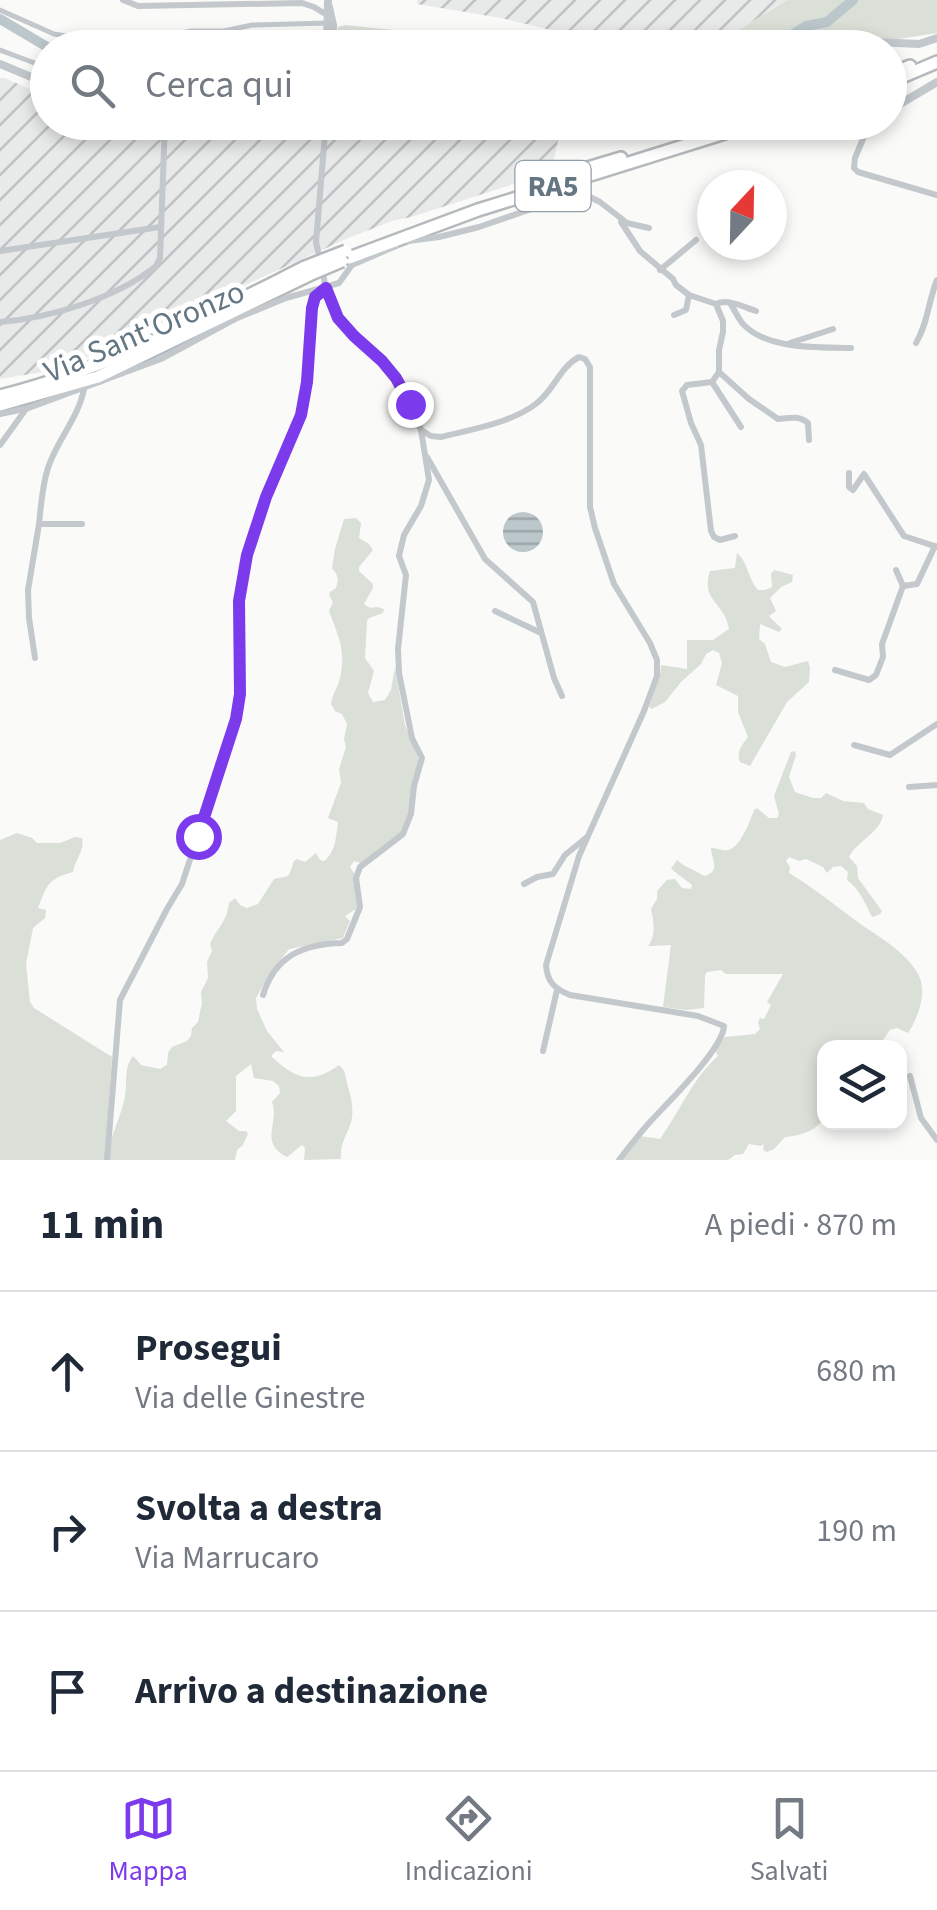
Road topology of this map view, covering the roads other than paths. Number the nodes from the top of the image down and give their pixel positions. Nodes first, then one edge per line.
1 (124, 0) edge
2 (326, 1) edge
3 (313, 4) edge
4 (0, 10) edge
5 (329, 25) junction
6 (45, 30) edge
7 (233, 30) edge
8 (329, 30) edge
9 (937, 38) edge
10 (907, 44) edge
11 (0, 50) edge
12 (937, 58) edge
13 (30, 61) edge
14 (0, 64) edge
15 (907, 68) edge
16 (907, 73) edge
17 (30, 76) edge
18 (937, 82) edge
19 (907, 100) edge
20 (164, 140) edge
21 (324, 140) edge
22 (677, 140) edge
23 (702, 140) edge
24 (862, 140) edge
25 (937, 196) edge
26 (617, 217) junction
27 (160, 227) junction
28 (650, 228) dead end
29 (696, 240) dead end
30 (0, 251) edge
31 (347, 255) junction
32 (660, 270) junction
33 (307, 271) junction
34 (937, 280) edge
35 (326, 288) junction
36 (689, 295) junction
37 (730, 303) junction
38 (716, 304) junction
39 (756, 311) dead end
40 (674, 315) dead end
41 (0, 322) edge
42 (833, 330) dead end
43 (916, 343) dead end
44 (789, 344) junction
45 (852, 348) dead end
46 (719, 372) junction
47 (712, 382) junction
48 (84, 388) junction
49 (0, 396) edge
50 (0, 405) edge
51 (26, 409) junction
52 (0, 414) edge
53 (741, 427) dead end
54 (421, 430) junction
55 (810, 440) dead end
56 (0, 444) edge
57 (424, 452) junction
58 (849, 474) dead end
59 (39, 524) junction
60 (82, 524) dead end
61 (735, 536) dead end
62 (936, 546) edge
63 (896, 570) dead end
64 (903, 586) junction
65 (495, 611) dead end
66 (540, 632) junction
67 (34, 658) dead end
68 (836, 670) dead end
69 (562, 696) dead end
70 (937, 724) edge
71 (854, 745) dead end
72 (937, 786) edge
73 (909, 787) dead end
74 (588, 836) junction
75 (524, 884) dead end
76 (557, 990) junction
77 (263, 995) dead end
78 (542, 1051) dead end
79 (910, 1076) dead end
80 (937, 1140) edge
81 (107, 1160) edge
82 (620, 1160) edge

1 - 3 street
2 - 3 street
2 - 5 street
2 - 5 street
3 - 5 street
4 - 6 street
5 - 7 street
5 - 8 street
9 - 10 street
11 - 13 street
12 - 15 highway
12 - 16 highway
14 - 17 street
18 - 19 street
20 - 27 street
21 - 35 street
22 - 31 highway, RA5
23 - 31 highway, RA5
24 - 25 street
26 - 28 street
26 - 32 street
26 - 35 street
27 - 30 street
27 - 41 street
29 - 32 street
31 - 33 highway, RA5, bridge
32 - 36 street
33 - 49 highway, RA5
33 - 50 highway, RA5
34 - 43 street
35 - 48 street, Via Sant'Oronzo
35 - 54 street
35 - 81 street
36 - 38 street
36 - 40 street
37 - 38 street
37 - 39 street
37 - 44 street
38 - 46 street
42 - 44 street
44 - 45 street
46 - 47 street
46 - 55 street
47 - 53 street
47 - 61 street
48 - 51 street, Via Sant'Oronzo
48 - 59 street
51 - 52 street
51 - 56 street, Via Sant'Oronzo
54 - 57 street
54 - 74 street
57 - 66 street
57 - 77 street
58 - 62 street
59 - 60 street
59 - 67 street
62 - 64 street
63 - 64 street
64 - 68 street
65 - 66 street
66 - 69 street
70 - 71 street
72 - 73 street
74 - 75 street
74 - 76 street
76 - 78 street
76 - 82 street
79 - 80 street

